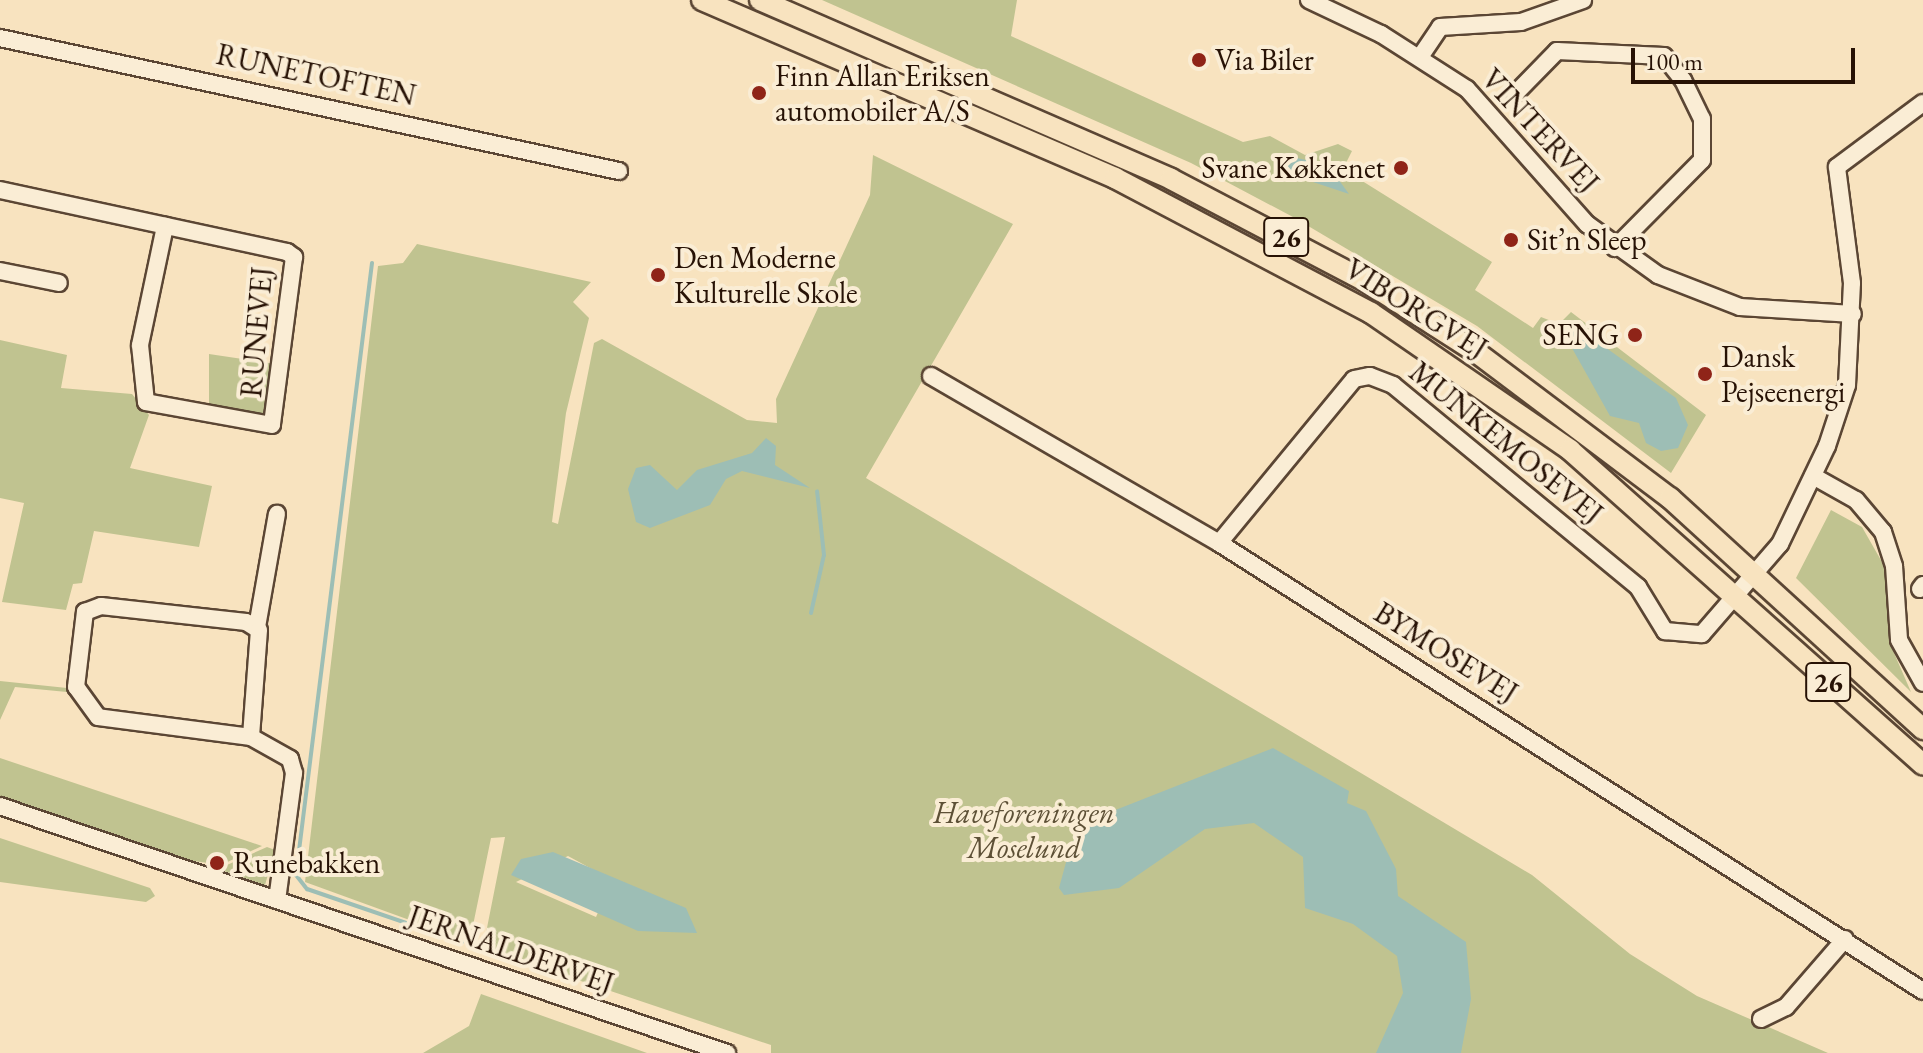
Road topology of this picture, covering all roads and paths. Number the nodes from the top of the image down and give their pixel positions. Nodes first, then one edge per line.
1 (702, 0) edge
2 (760, 0) edge
3 (1309, 0) edge
4 (1583, 0) edge
5 (0, 38) edge
6 (1420, 57) junction
7 (1515, 94) dead end
8 (1923, 103) edge
9 (619, 171) dead end
10 (0, 190) edge
11 (165, 226) junction
12 (1615, 248) junction
13 (0, 271) edge
14 (59, 283) dead end
15 (1853, 314) junction
16 (931, 376) dead end
17 (1813, 476) junction
18 (277, 514) dead end
19 (1219, 543) junction
20 (1755, 574) junction
21 (1734, 599) junction
22 (257, 627) junction
23 (1923, 683) edge
24 (1923, 729) edge
25 (251, 737) junction
26 (1923, 765) edge
27 (0, 806) edge
28 (277, 900) junction
29 (1845, 939) junction
30 (1923, 991) edge
31 (1761, 1019) dead end
32 (727, 1053) edge

1 - 21 main road, VIBORGVEJ / 26
2 - 20 main road, VIBORGVEJ / 26
3 - 6 street, VINTERVEJ
4 - 6 street, VINTERVEJ
5 - 9 street, RUNETOFTEN
6 - 12 street, VINTERVEJ
7 - 12 street, VINTERVEJ
8 - 15 street
10 - 11 street, RUNEVEJ
11 - 11 street, RUNEVEJ
12 - 15 street, VINTERVEJ
13 - 14 street
15 - 17 street
16 - 19 street, BYMOSEVEJ
17 - 20 street
17 - 23 street
18 - 22 street
19 - 21 street, MUNKEMOSEVEJ
19 - 29 street, BYMOSEVEJ
20 - 21 street
20 - 24 main road, VIBORGVEJ / 26
21 - 26 main road, VIBORGVEJ / 26
22 - 25 street
22 - 25 street
25 - 28 street
27 - 28 street, JERNALDERVEJ
28 - 32 street, JERNALDERVEJ
29 - 30 street, BYMOSEVEJ
29 - 31 street

